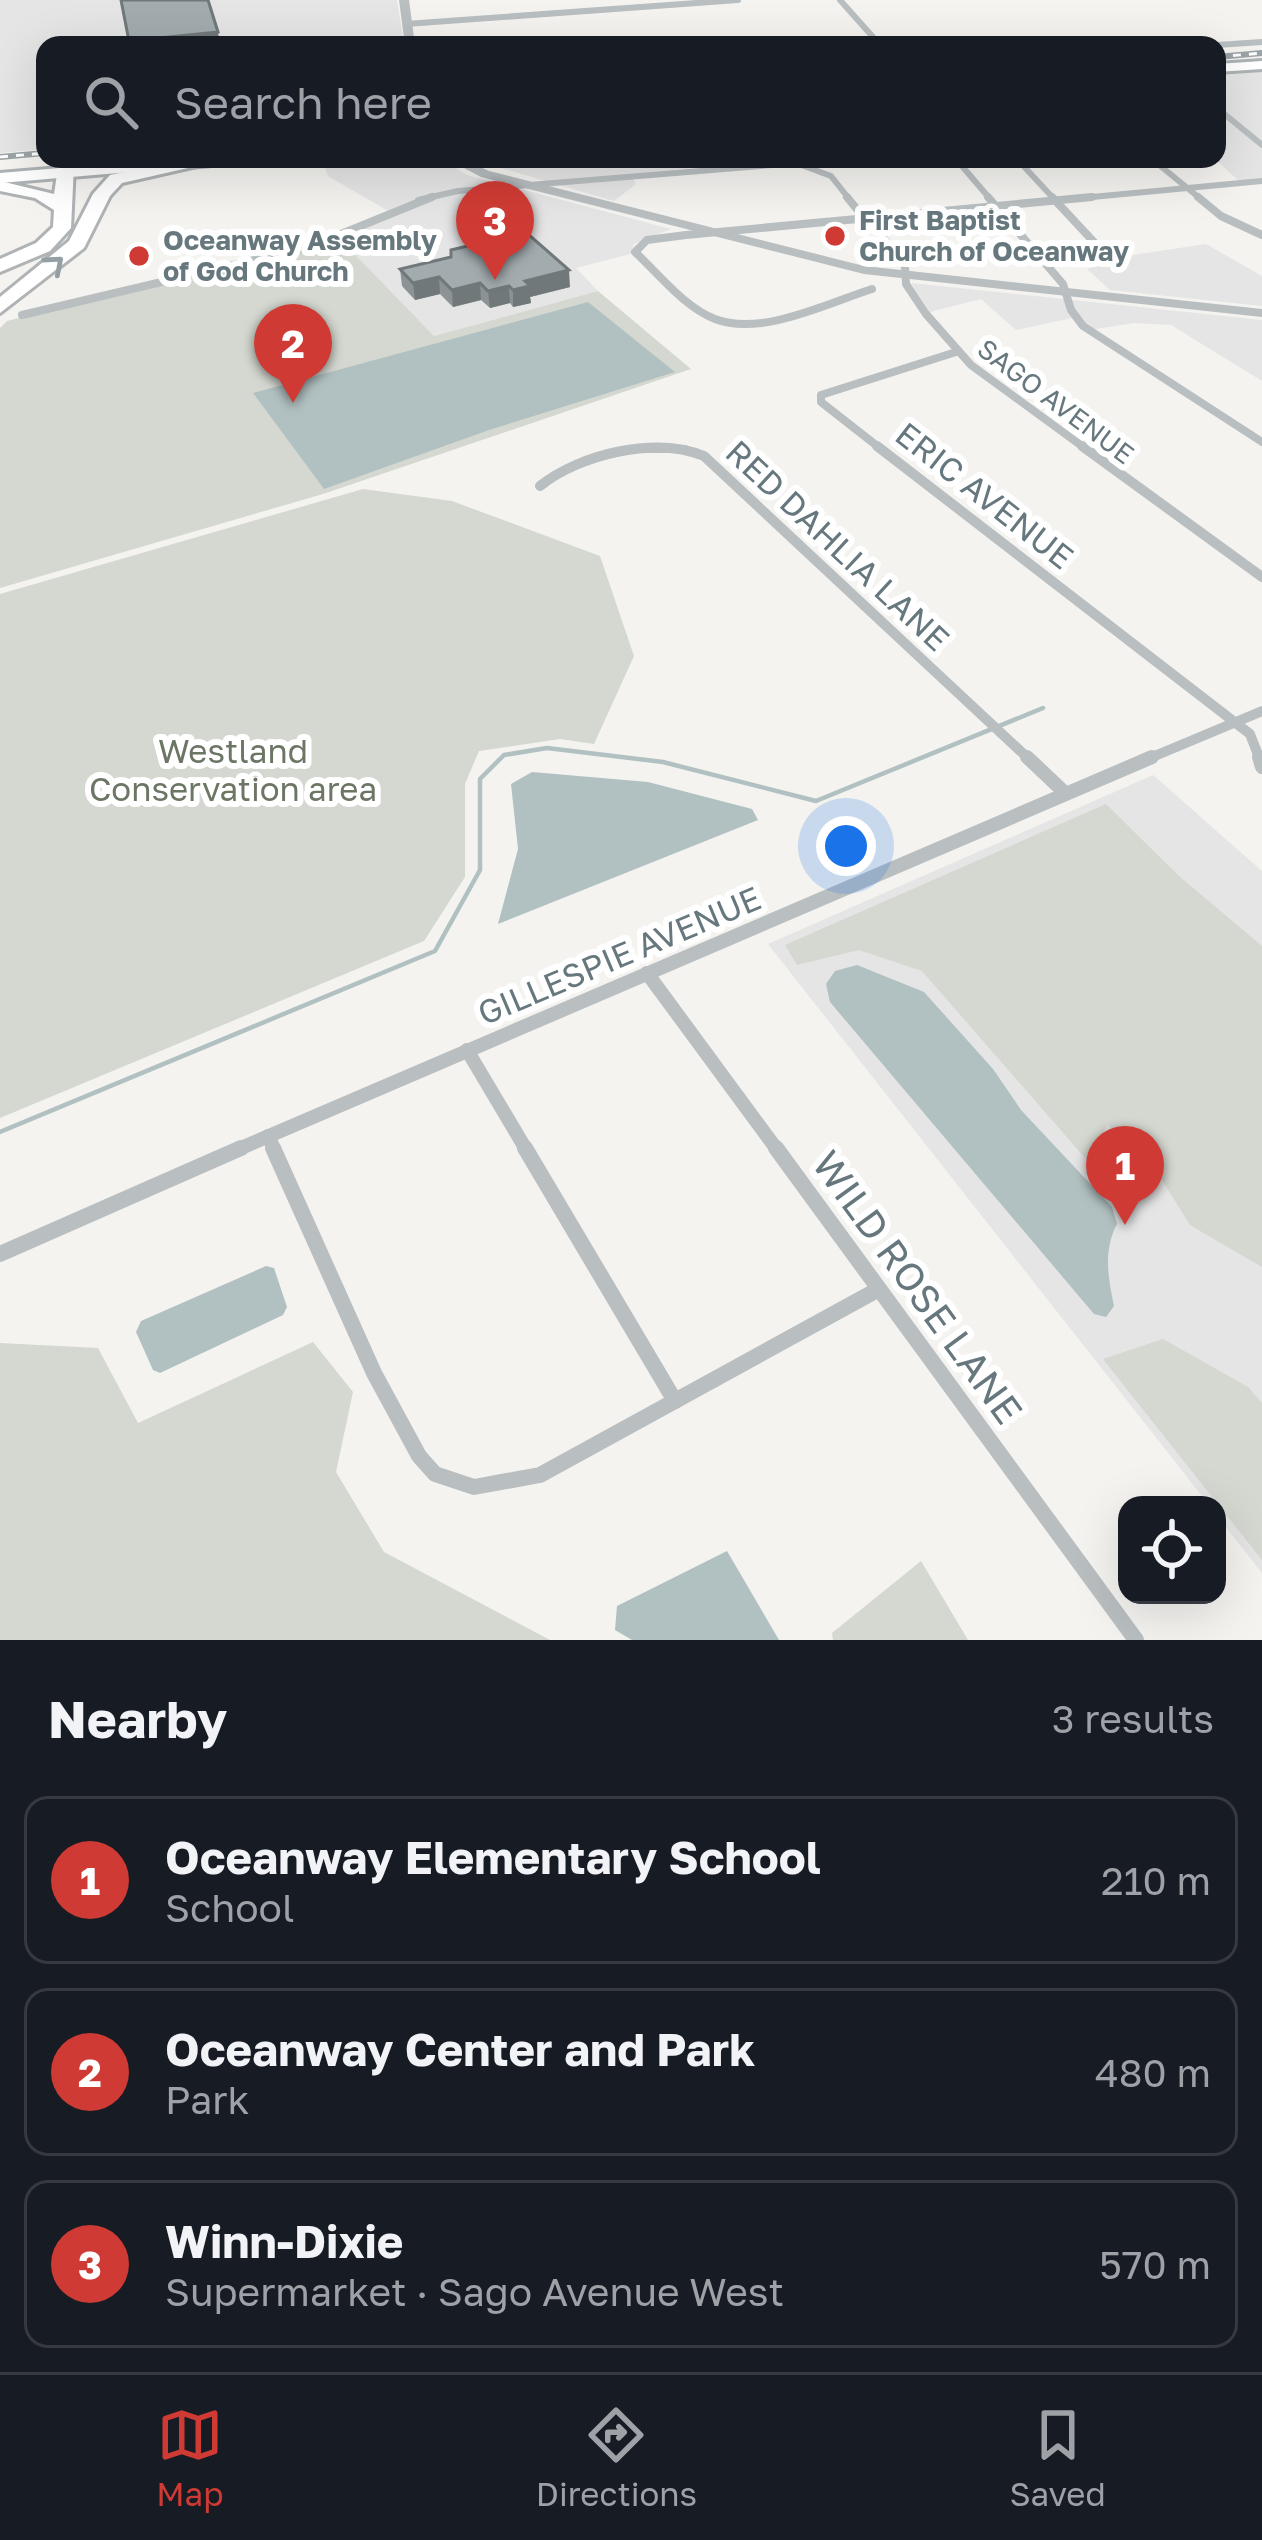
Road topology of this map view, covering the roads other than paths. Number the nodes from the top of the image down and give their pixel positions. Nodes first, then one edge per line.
1 (404, 0) edge
2 (738, 0) edge
3 (840, 0) edge
4 (406, 24) junction
5 (408, 36) edge
6 (872, 36) edge
7 (1262, 42) edge
8 (1226, 44) edge
9 (1262, 64) edge
10 (1226, 67) edge
11 (1226, 116) edge
12 (1226, 123) edge
13 (1234, 123) junction
14 (1262, 145) edge
15 (68, 168) edge
16 (75, 168) edge
17 (77, 168) edge
18 (156, 168) edge
19 (467, 168) edge
20 (728, 168) edge
21 (809, 168) edge
22 (964, 168) edge
23 (1025, 168) edge
24 (1162, 168) edge
25 (701, 170) joint
26 (0, 178) edge
27 (1262, 181) edge
28 (531, 185) junction
29 (1184, 188) junction
30 (1055, 200) junction
31 (997, 206) junction
32 (65, 210) junction
33 (867, 218) junction
34 (90, 225) junction
35 (712, 233) junction
36 (1262, 235) edge
37 (1106, 255) dead end
38 (0, 266) edge
39 (906, 275) junction
40 (872, 289) dead end
41 (1068, 293) junction
42 (0, 307) edge
43 (1262, 313) edge
44 (22, 316) dead end
45 (956, 352) junction
46 (1262, 442) edge
47 (540, 486) dead end
48 (1262, 578) edge
49 (1262, 711) edge
50 (1235, 722) junction
51 (1262, 767) edge
52 (1064, 792) junction
53 (647, 973) junction
54 (467, 1050) junction
55 (268, 1136) junction
56 (0, 1254) edge
57 (879, 1289) junction
58 (675, 1401) junction
59 (1136, 1640) edge

1 - 4 street
2 - 4 street
3 - 6 street
4 - 5 street
7 - 8 street
9 - 10 main road
11 - 13 street
12 - 13 street
13 - 14 street
15 - 26 main road
16 - 32 highway
17 - 34 highway
18 - 34 highway
19 - 28 street
20 - 25 street, SAGO AVENUE
21 - 33 street, SAGO AVENUE
22 - 31 street
23 - 30 street
24 - 29 street
25 - 28 street
26 - 32 highway
27 - 29 street
28 - 35 street
28 - 44 street
29 - 30 street
29 - 36 street
30 - 31 street
30 - 37 street
31 - 33 street
31 - 41 street
32 - 38 highway
33 - 35 street
33 - 39 street, SAGO AVENUE
42 -> 34 highway
35 - 39 street
35 - 40 street
39 - 41 street
39 - 45 street, SAGO AVENUE
41 - 43 street
41 - 46 street
45 - 48 street, SAGO AVENUE
45 - 50 street, ERIC AVENUE
47 - 52 street, RED DAHLIA LANE
49 - 50 street, GILLESPIE AVENUE
50 - 51 street
50 - 52 street, GILLESPIE AVENUE
52 - 53 street, GILLESPIE AVENUE
53 - 54 street, GILLESPIE AVENUE
53 - 57 street, WILD ROSE LANE
54 - 55 street, GILLESPIE AVENUE
54 - 58 street
55 - 56 street, GILLESPIE AVENUE
55 - 58 street
57 - 58 street
57 - 59 street, WILD ROSE LANE

